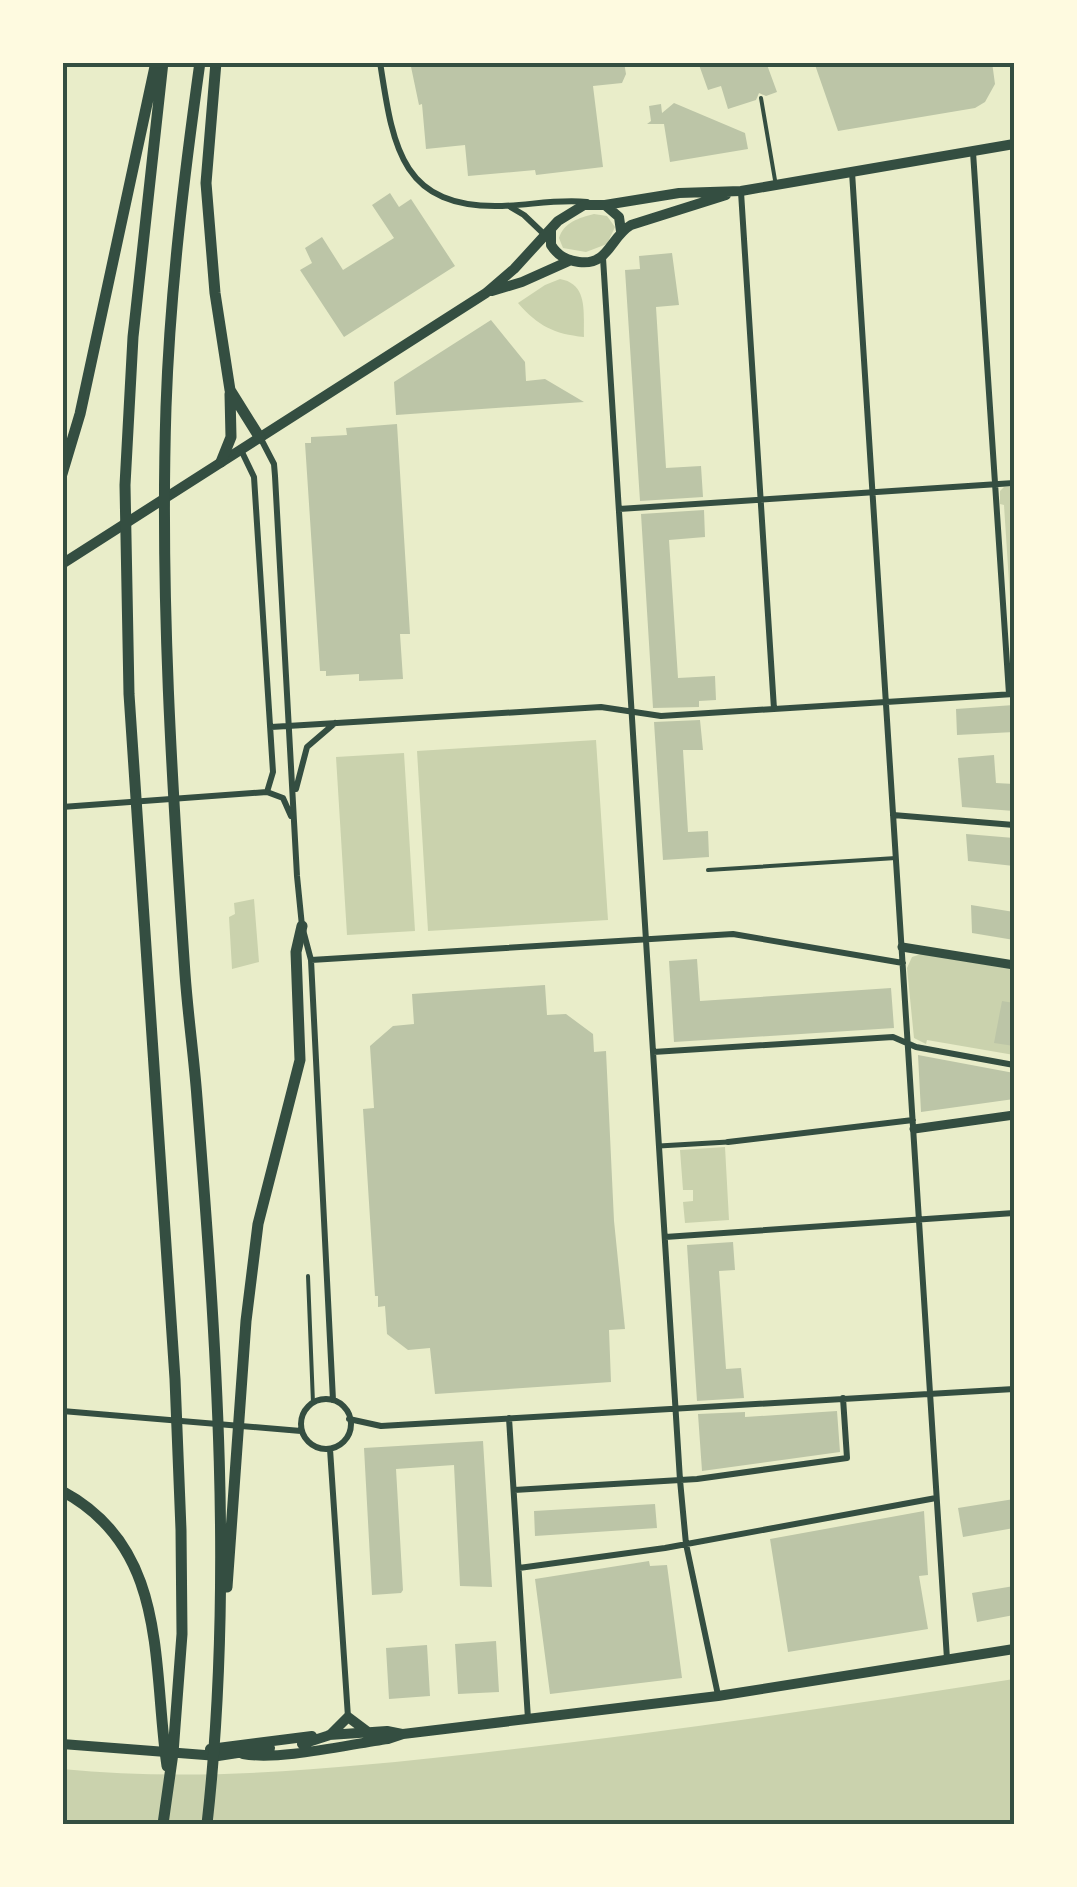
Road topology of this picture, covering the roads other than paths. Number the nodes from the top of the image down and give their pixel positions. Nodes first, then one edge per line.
1 (160, 62) edge
2 (200, 62) edge
3 (216, 62) edge
4 (380, 62) edge
5 (761, 98) dead end
6 (1014, 144) edge
7 (973, 152) junction
8 (852, 172) junction
9 (776, 185) junction
10 (741, 191) junction
11 (600, 204) junction
12 (508, 206) junction
13 (621, 231) junction
14 (549, 236) junction
15 (603, 258) junction
16 (570, 260) junction
17 (486, 293) junction
18 (230, 390) junction
19 (260, 438) junction
20 (241, 450) junction
21 (221, 462) junction
22 (62, 474) edge
23 (1014, 483) edge
24 (994, 484) junction
25 (873, 492) junction
26 (760, 500) junction
27 (619, 509) junction
28 (62, 564) edge
29 (1012, 694) edge
30 (886, 702) junction
31 (774, 709) junction
32 (632, 713) junction
33 (335, 724) junction
34 (290, 726) junction
35 (270, 727) junction
36 (268, 792) junction
37 (294, 800) junction
38 (62, 807) edge
39 (893, 814) junction
40 (1014, 824) edge
41 (295, 826) junction
42 (896, 858) junction
43 (708, 870) dead end
44 (302, 926) junction
45 (646, 938) junction
46 (902, 948) junction
47 (311, 960) junction
48 (903, 962) junction
49 (1014, 965) edge
50 (908, 1044) junction
51 (653, 1052) junction
52 (1014, 1065) edge
53 (1014, 1116) edge
54 (913, 1125) junction
55 (728, 1142) joint
56 (659, 1146) junction
57 (1014, 1213) edge
58 (919, 1220) junction
59 (665, 1237) junction
60 (308, 1276) dead end
61 (1014, 1388) edge
62 (930, 1393) junction
63 (842, 1398) junction
64 (333, 1400) junction
65 (313, 1403) junction
66 (676, 1408) junction
67 (62, 1411) edge
68 (509, 1418) junction
69 (350, 1419) junction
70 (301, 1431) junction
71 (330, 1449) junction
72 (680, 1480) junction
73 (62, 1490) edge
74 (514, 1490) junction
75 (937, 1498) junction
76 (686, 1544) junction
77 (518, 1568) junction
78 (222, 1626) junction
79 (1014, 1648) edge
80 (947, 1659) junction
81 (718, 1696) junction
82 (348, 1716) junction
83 (528, 1719) junction
84 (368, 1732) junction
85 (403, 1734) junction
86 (330, 1735) junction
87 (62, 1744) edge
88 (190, 1754) junction
89 (243, 1754) junction
90 (170, 1779) junction
91 (163, 1824) edge
92 (207, 1824) edge

1 - 22 highway
1 - 90 highway
2 - 78 highway
3 - 18 highway
4 - 12 street
5 - 9 lane
6 - 7 main road
7 - 8 main road
7 - 24 street
8 - 9 main road
8 - 25 street
9 - 10 main road
10 - 11 main road
10 - 13 main road
10 - 26 street
11 - 12 street
11 - 13 main road
11 - 14 main road
12 - 14 street
13 - 15 main road
14 - 16 main road
14 - 17 main road
15 - 16 main road
15 - 27 street
16 - 17 main road
17 - 19 main road
18 - 19 highway
18 - 21 highway
19 - 20 main road
19 - 34 street
20 - 21 main road
20 - 35 street
21 - 28 main road
23 - 24 street
24 - 25 street
24 - 29 street
25 - 26 street
25 - 30 street
26 - 27 street
26 - 31 street
27 - 32 street
29 - 30 street
30 - 31 street
30 - 39 street
31 - 32 street
32 - 33 street
32 - 45 street
33 - 34 street
33 - 37 street
34 - 35 street
34 - 37 street
35 - 36 street
36 - 38 street
36 - 41 street
37 - 41 street
39 - 40 street
39 - 42 street
41 - 44 street
42 - 43 lane
42 - 46 street
44 - 47 street
44 - 78 highway
45 - 47 street
45 - 48 street
45 - 51 street
46 - 48 street
46 - 49 street
47 - 64 street
48 - 50 street
50 - 51 street
50 - 52 street
50 - 54 street
51 - 56 street
53 - 54 street
54 - 55 street
54 - 58 street
55 - 56 street
56 - 59 street
57 - 58 street
58 - 59 street
58 - 62 street
59 - 66 street
60 - 65 lane
61 - 62 street
62 - 63 street
62 - 75 street
63 - 66 street
63 - 72 street
64 - 65 street
64 - 69 street
65 - 70 street
66 - 68 street
66 - 72 street
67 - 70 street
68 - 69 street
68 - 74 street
69 - 71 street
70 - 71 street
71 - 82 street
72 - 74 street
72 - 76 street
73 - 90 highway
74 - 77 street
75 - 76 street
75 - 80 street
76 - 77 street
76 - 81 street
77 - 83 street
78 - 92 highway
79 - 80 main road
80 - 81 main road
81 - 83 main road
82 - 84 main road
82 - 86 main road
83 - 85 main road
84 - 85 main road
84 - 86 main road
85 - 89 main road
86 - 88 main road
86 - 89 main road
87 - 88 main road
88 - 89 main road
90 - 91 highway

